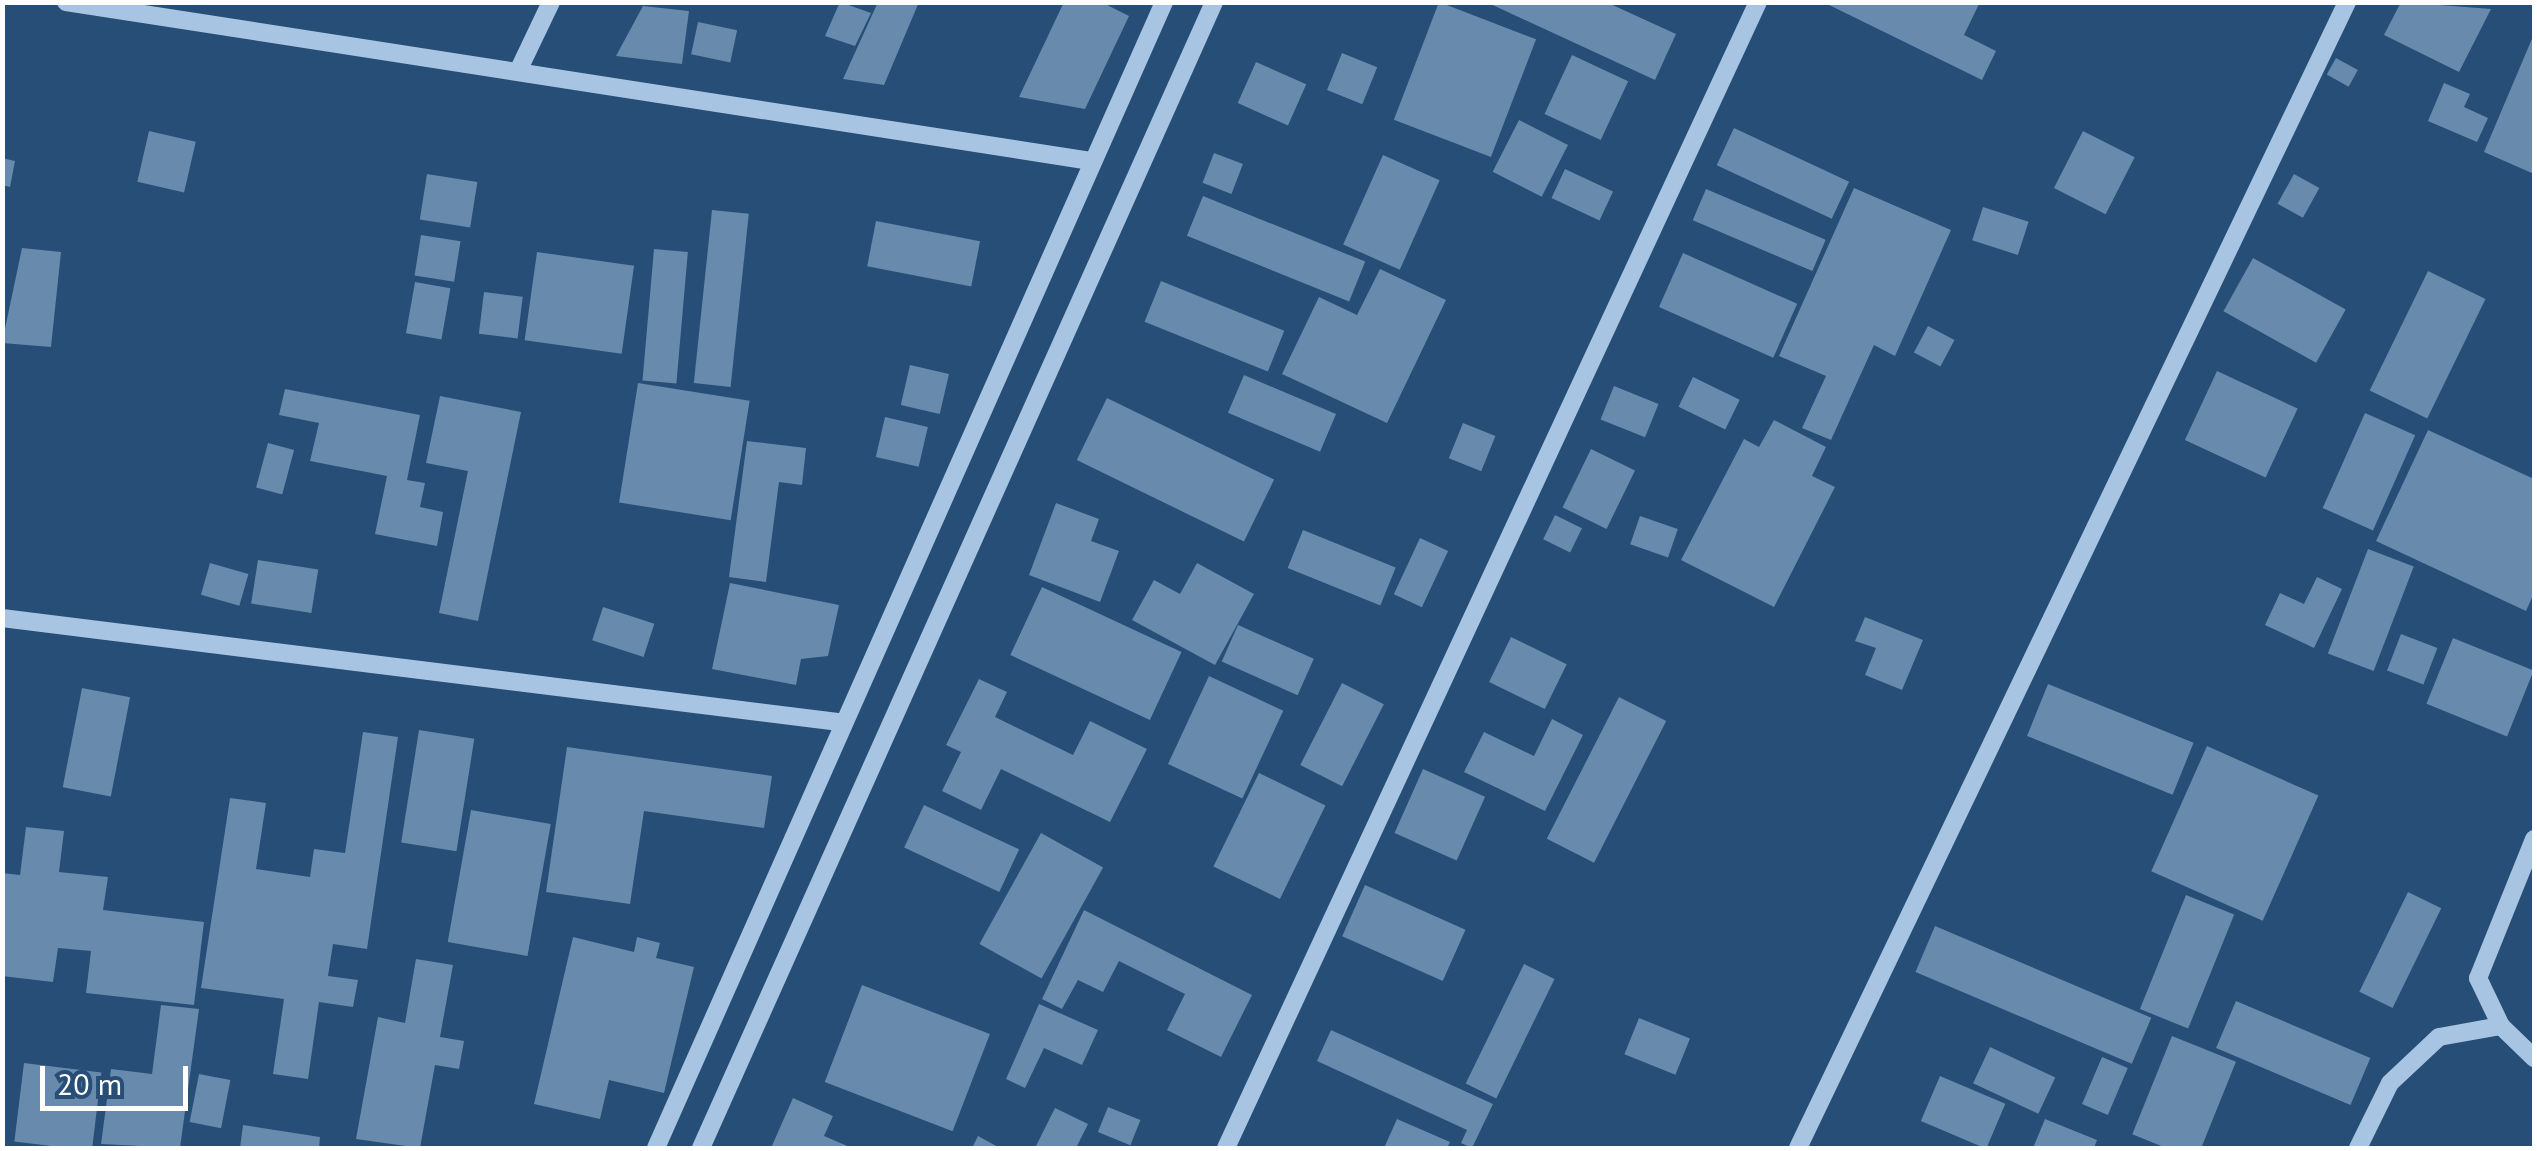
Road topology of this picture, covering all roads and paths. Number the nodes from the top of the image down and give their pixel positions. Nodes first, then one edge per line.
1 (66, 2) edge
2 (552, 2) edge
3 (1164, 2) edge
4 (1214, 2) edge
5 (1758, 2) edge
6 (2347, 2) edge
7 (520, 67) junction
8 (1091, 161) junction
9 (2, 618) edge
10 (838, 722) junction
11 (2534, 839) edge
12 (2501, 1026) junction
13 (2534, 1058) edge
14 (656, 1148) edge
15 (700, 1148) edge
16 (1226, 1148) edge
17 (1798, 1148) edge
18 (2358, 1148) edge

1 - 7 street
2 - 7 street
3 - 8 street
4 - 15 street
5 - 16 street
6 - 17 street
7 - 8 street
8 - 10 street
9 - 10 street
10 - 14 street
11 - 12 street
12 - 13 street
12 - 18 street

